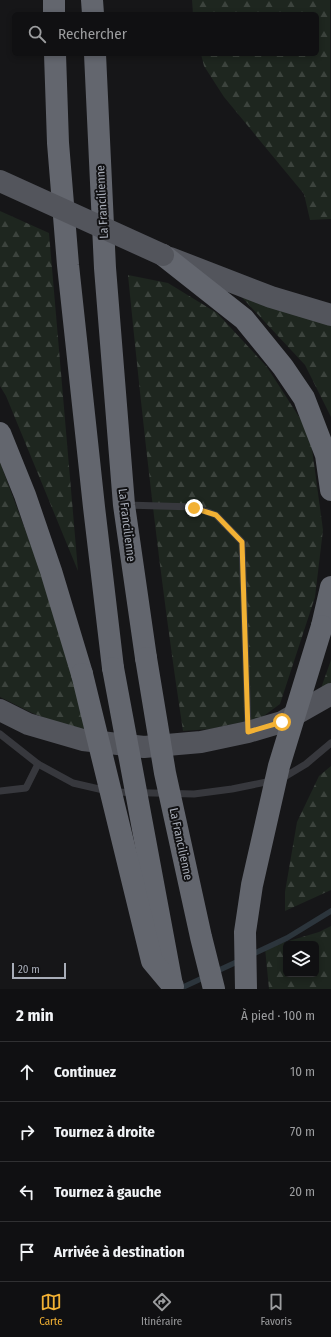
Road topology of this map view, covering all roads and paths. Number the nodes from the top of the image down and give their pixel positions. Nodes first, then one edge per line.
1 (54, 0) edge
2 (92, 0) edge
3 (54, 12) edge
4 (93, 12) edge
5 (55, 56) edge
6 (94, 56) edge
7 (0, 181) edge
8 (163, 255) junction
9 (331, 315) edge
10 (0, 433) edge
11 (331, 490) edge
12 (124, 505) junction
13 (331, 587) edge
14 (331, 694) edge
15 (0, 710) edge
16 (248, 732) junction
17 (0, 734) edge
18 (331, 744) edge
19 (38, 764) junction
20 (0, 791) edge
21 (173, 988) edge
22 (214, 989) edge
23 (246, 989) edge

1 - 3 highway
2 - 4 highway
5 - 21 highway, bridge
6 - 12 highway, La Francilienne
7 - 8 main road, bridge
8 - 9 main road
8 - 11 highway
10 - 21 highway, bridge
12 - 16 lane
12 - 22 highway, La Francilienne, bridge
13 - 23 highway, bridge
14 - 16 main road
15 - 16 main road
17 - 19 lane
18 - 19 lane
19 - 20 lane

